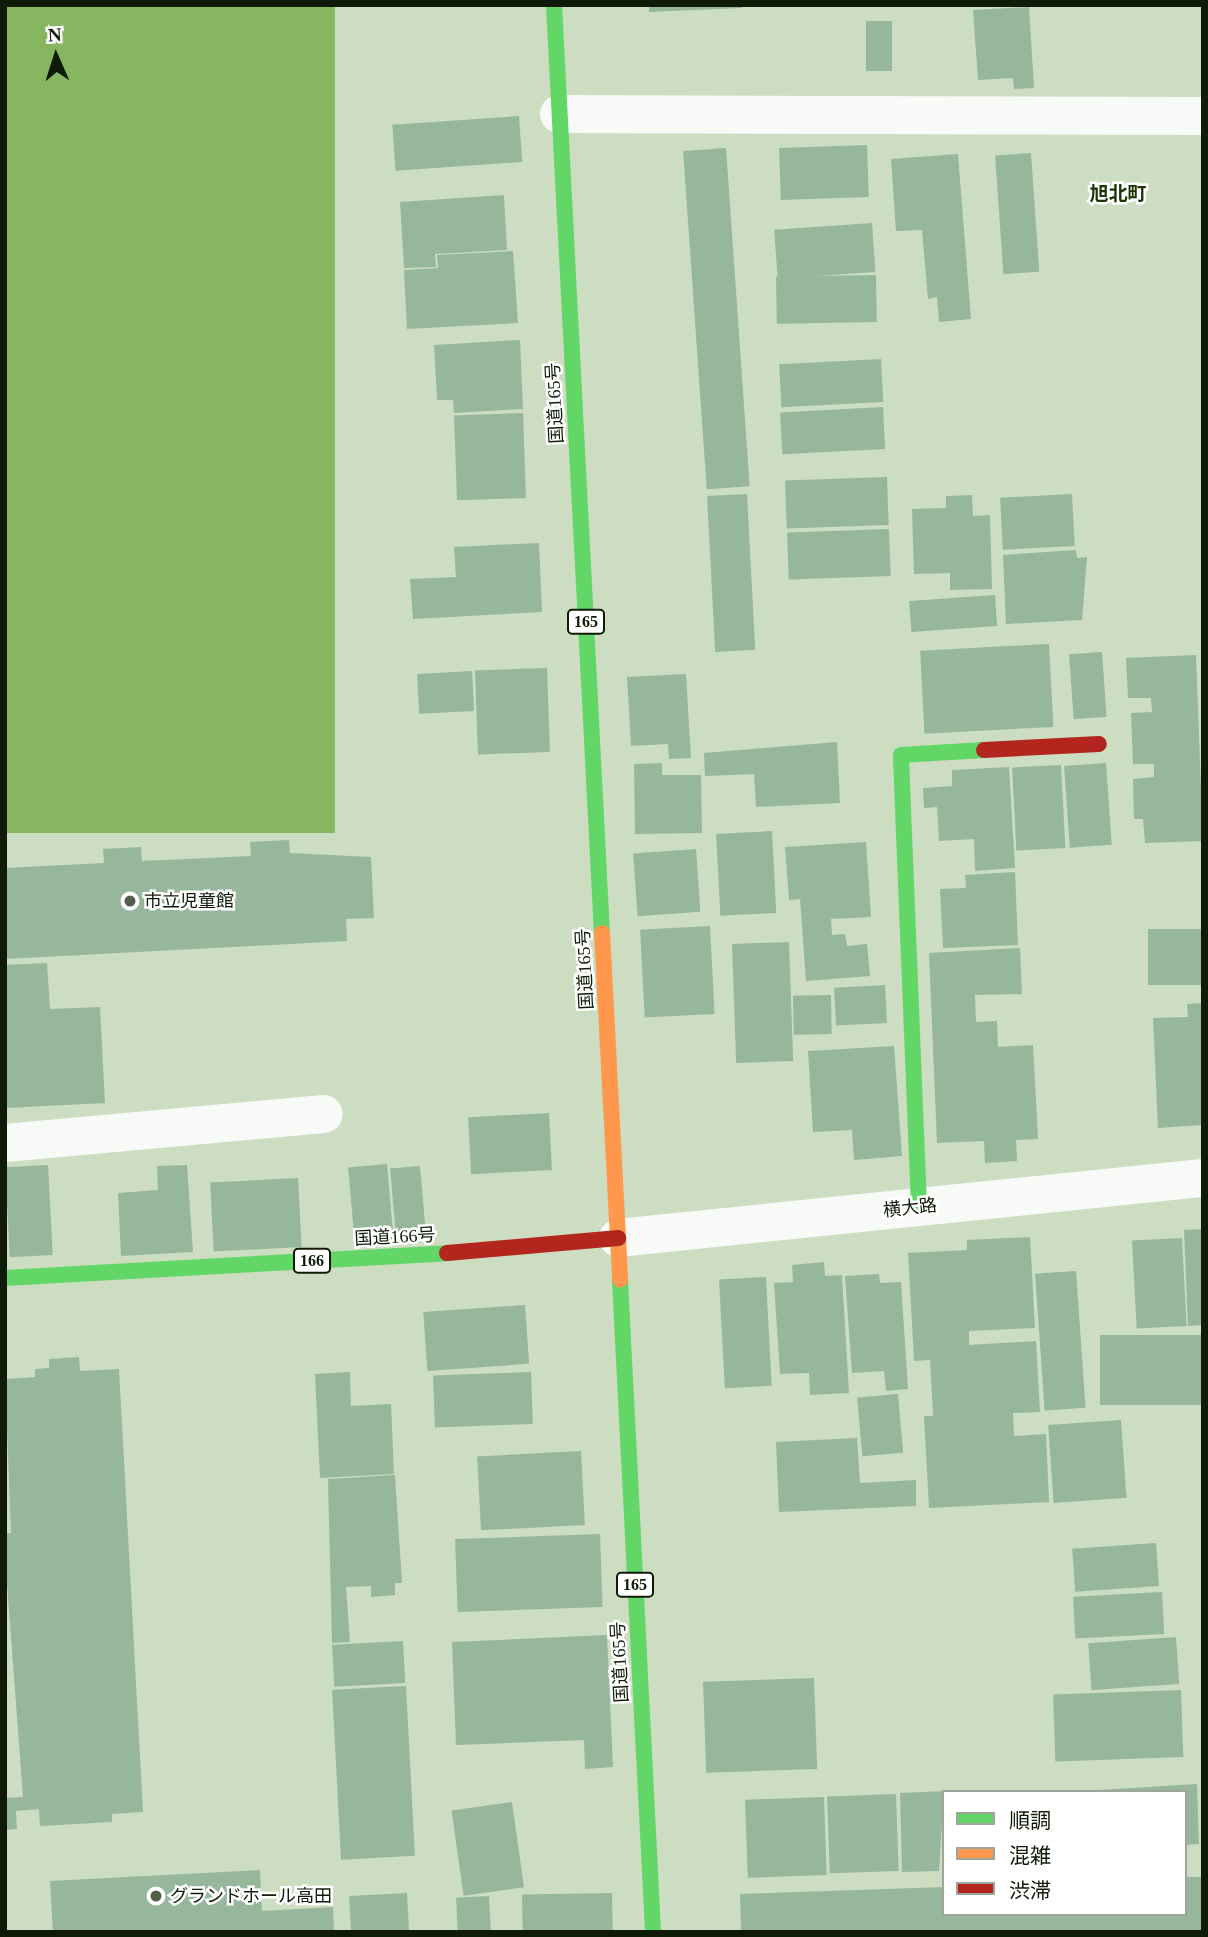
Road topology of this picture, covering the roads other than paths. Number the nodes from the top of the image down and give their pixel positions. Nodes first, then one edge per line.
1 (554, 5) edge
2 (559, 114) junction
3 (1203, 116) edge
4 (1099, 744) dead end
5 (324, 1114) dead end
6 (5, 1143) edge
7 (1203, 1178) edge
8 (919, 1207) junction
9 (618, 1238) junction
10 (5, 1278) edge
11 (653, 1932) edge

1 - 2 main road, 国道165号 / 165
2 - 3 street
2 - 9 main road, 国道165号 / 165
4 - 8 main road
5 - 6 street
7 - 8 street, 横大路
8 - 9 street, 横大路
9 - 10 main road, 国道166号 / 166
9 - 11 main road, 国道165号 / 165

